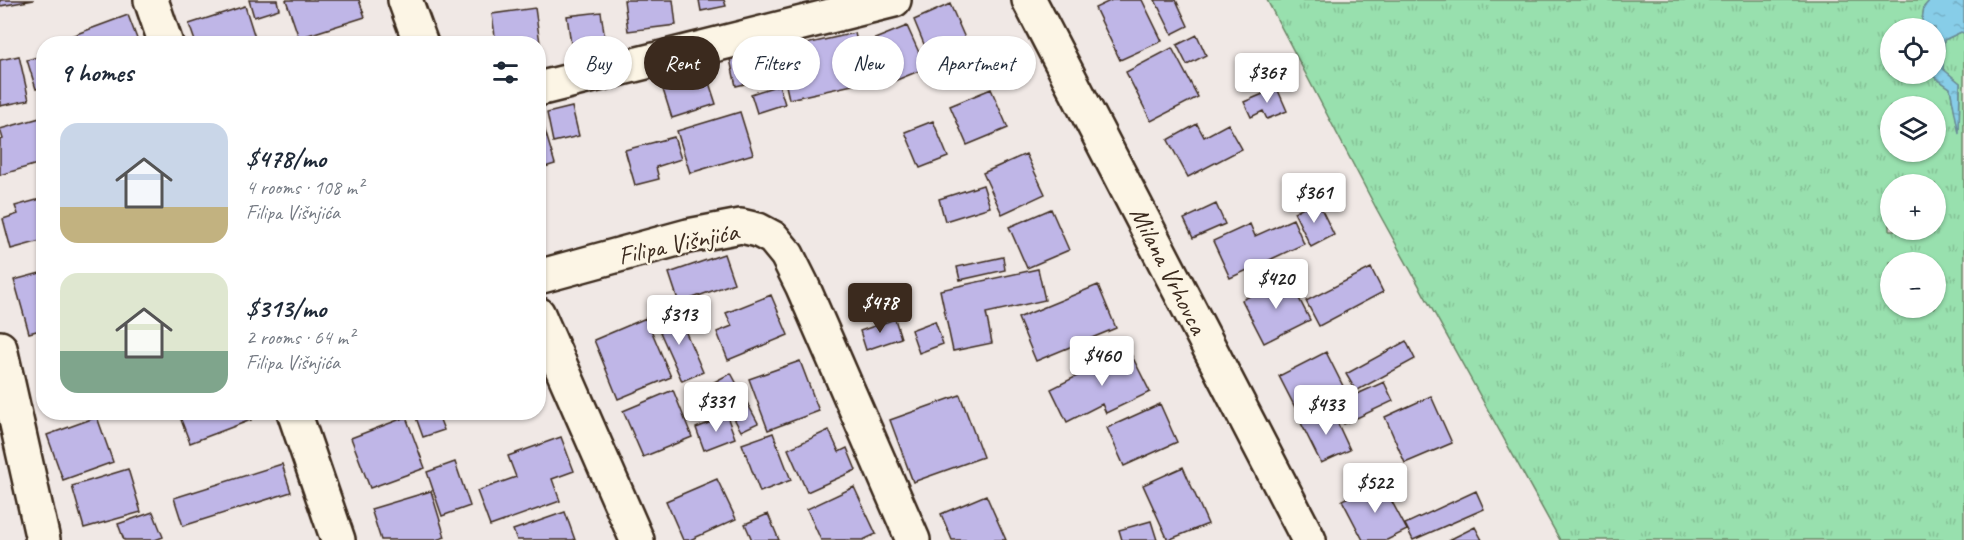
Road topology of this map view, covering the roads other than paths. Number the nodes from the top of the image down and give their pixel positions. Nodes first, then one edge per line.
1 (151, 0) edge
2 (405, 0) edge
3 (894, 0) edge
4 (1029, 0) edge
5 (163, 36) edge
6 (418, 36) edge
7 (546, 87) edge
8 (546, 275) edge
9 (546, 332) edge
10 (0, 348) edge
11 (297, 420) edge
12 (43, 540) edge
13 (338, 540) edge
14 (637, 540) edge
15 (913, 540) edge
16 (1310, 540) edge

1 - 5 street
2 - 6 street
3 - 7 street
4 - 16 street, Milana Vrhovca
8 - 15 street, Filipa Višnjića
9 - 14 street
10 - 12 street
11 - 13 street

